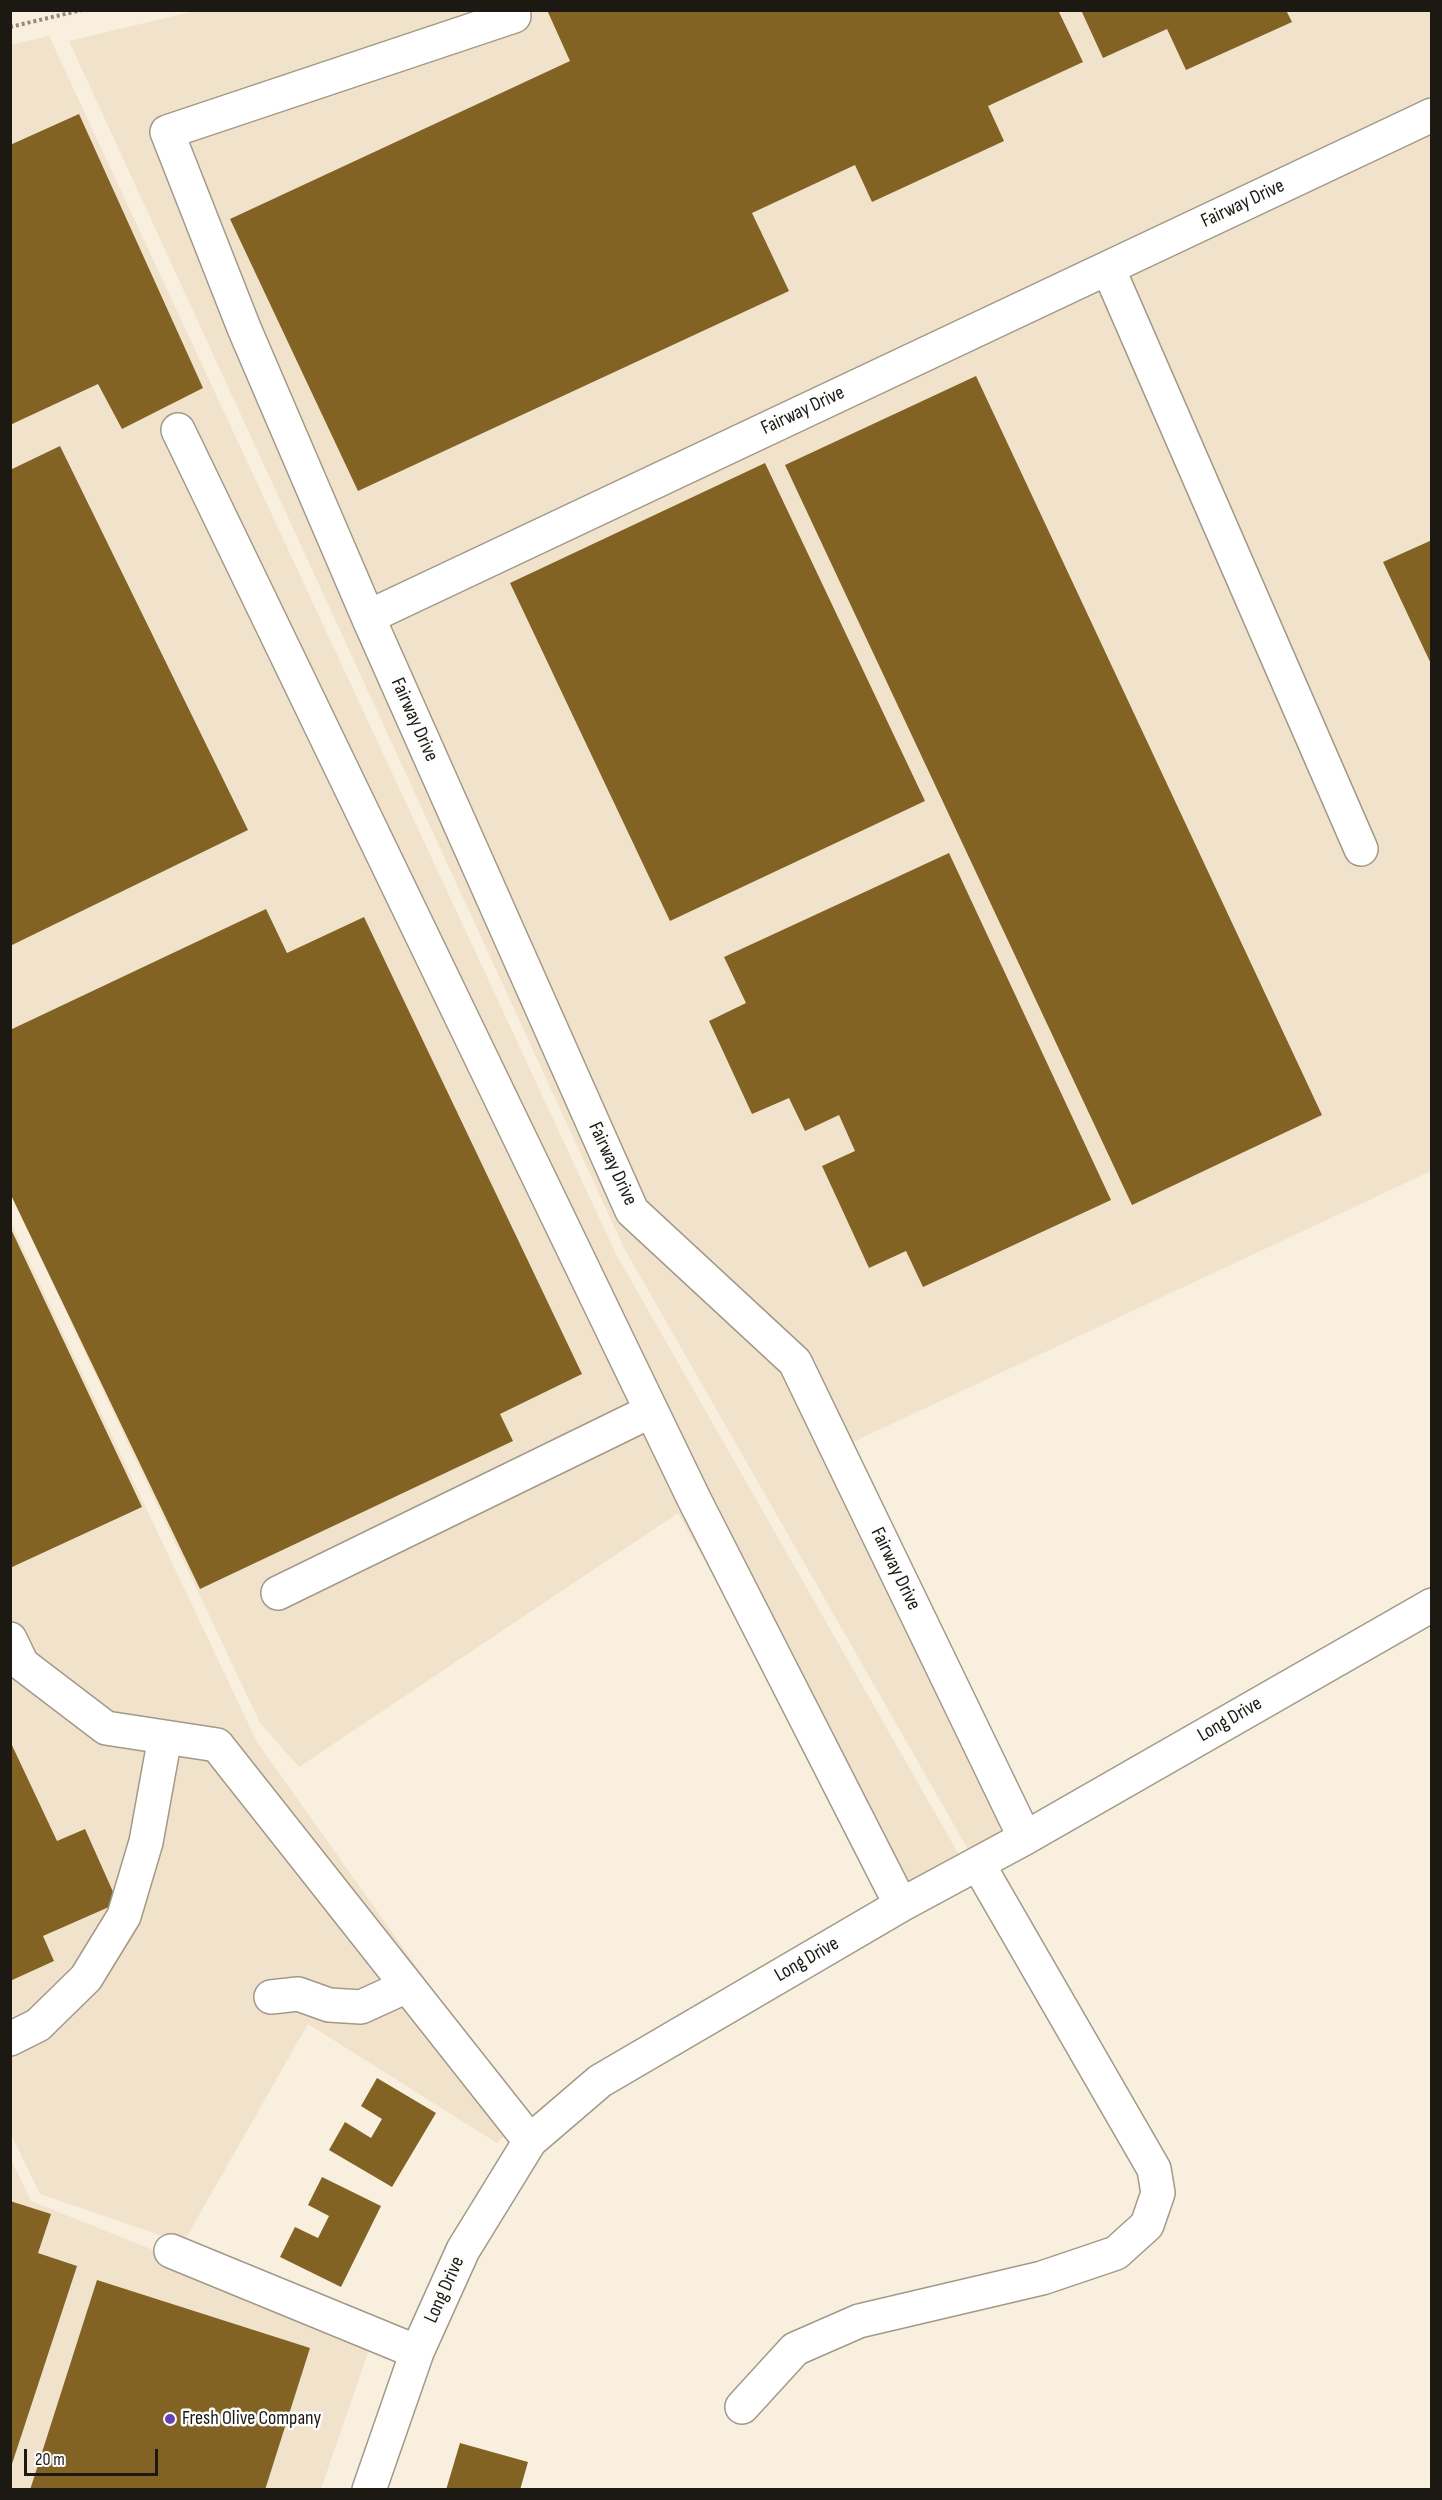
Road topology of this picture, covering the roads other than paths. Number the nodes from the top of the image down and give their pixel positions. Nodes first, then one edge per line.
1 (514, 16) dead end
2 (1431, 115) edge
3 (1108, 268) junction
4 (178, 430) dead end
5 (368, 617) junction
6 (1361, 849) dead end
7 (651, 1411) junction
8 (278, 1593) dead end
9 (1431, 1605) edge
10 (10, 1639) edge
11 (165, 1737) junction
12 (1025, 1838) junction
13 (978, 1864) junction
14 (901, 1905) junction
15 (407, 1986) junction
16 (272, 1997) dead end
17 (10, 2039) edge
18 (530, 2141) junction
19 (171, 2251) dead end
20 (417, 2352) junction
21 (742, 2407) dead end
22 (369, 2490) edge

1 - 5 street
2 - 3 street, Fairway Drive
3 - 5 street, Fairway Drive
3 - 6 street
4 - 7 street
5 - 12 street, Fairway Drive
7 - 8 street
7 - 14 street
9 - 12 street, Long Drive
10 - 11 street
11 - 15 street
11 - 17 street
12 - 13 street, Long Drive
13 - 14 street, Long Drive
13 - 21 street
14 - 18 street, Long Drive
15 - 16 street
15 - 18 street
18 - 20 street, Long Drive
19 - 20 street
20 - 22 street, Long Drive

